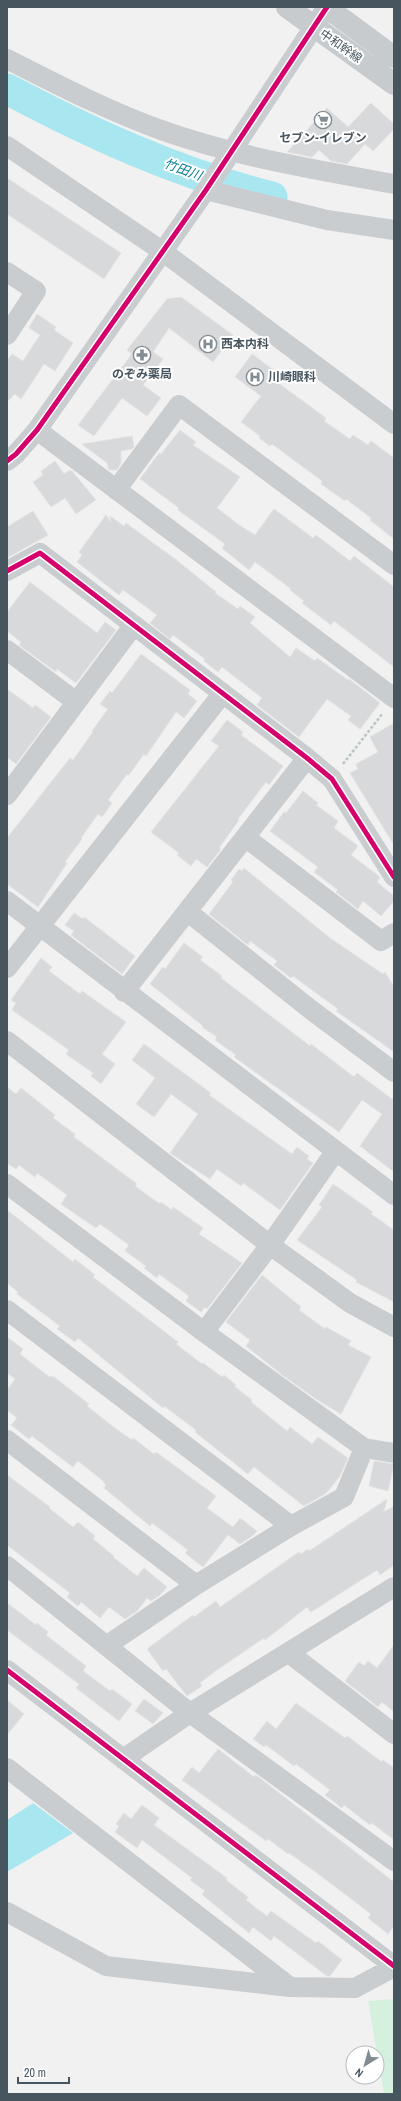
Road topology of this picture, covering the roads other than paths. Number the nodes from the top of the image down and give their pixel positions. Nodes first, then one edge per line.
1 (287, 7) edge
2 (326, 7) edge
3 (314, 27) junction
4 (394, 57) edge
5 (7, 59) edge
6 (394, 84) edge
7 (8, 149) edge
8 (231, 151) junction
9 (394, 184) edge
10 (205, 191) junction
11 (394, 230) edge
12 (162, 251) junction
13 (7, 272) edge
14 (7, 335) edge
15 (394, 424) edge
16 (37, 430) junction
17 (7, 461) edge
18 (116, 490) junction
19 (394, 565) edge
20 (7, 571) edge
21 (134, 625) junction
22 (7, 650) edge
23 (224, 693) junction
24 (75, 701) junction
25 (389, 704) edge
26 (307, 758) junction
27 (10, 784) edge
28 (245, 837) junction
29 (394, 877) edge
30 (7, 901) edge
31 (188, 912) junction
32 (40, 925) junction
33 (394, 933) edge
34 (7, 968) edge
35 (124, 992) junction
36 (7, 1041) edge
37 (394, 1072) edge
38 (335, 1152) junction
39 (7, 1184) edge
40 (394, 1195) edge
41 (270, 1244) junction
42 (7, 1310) edge
43 (394, 1327) edge
44 (204, 1332) junction
45 (7, 1440) edge
46 (364, 1448) junction
47 (394, 1453) edge
48 (291, 1526) junction
49 (7, 1566) edge
50 (196, 1585) junction
51 (390, 1595) edge
52 (106, 1646) junction
53 (289, 1653) junction
54 (7, 1670) edge
55 (190, 1713) junction
56 (394, 1734) edge
57 (123, 1759) junction
58 (7, 1768) edge
59 (394, 1861) edge
60 (7, 1912) edge
61 (394, 1966) edge
62 (290, 1986) junction

1 - 3 main road, 中和幹線
2 - 3 street
2 - 4 main road, 中和幹線
3 - 6 main road, 中和幹線
3 - 8 street
5 - 8 street
7 - 12 street
8 - 9 street
8 - 10 street
10 - 11 street
10 - 12 street
12 - 15 street
12 - 16 street
13 - 14 street
16 - 17 street
16 - 18 street
18 - 19 street
18 - 25 street
20 - 21 street
21 - 23 street
21 - 24 street
22 - 24 street
23 - 26 street
23 - 32 street
24 - 27 street
26 - 28 street
26 - 29 street
28 - 31 street
28 - 33 street
30 - 32 street
31 - 35 street
31 - 37 street
32 - 34 street
32 - 35 street
35 - 38 street
36 - 41 street
38 - 40 street
38 - 41 street
39 - 44 street
41 - 43 street
41 - 44 street
42 - 48 street
44 - 46 street
45 - 50 street
46 - 47 street
46 - 48 street
48 - 50 street
49 - 52 street
50 - 52 street
51 - 53 street
52 - 55 street
53 - 55 street
53 - 56 street
54 - 57 street
55 - 57 street
55 - 59 street
57 - 61 street
58 - 62 street
60 - 62 street
61 - 62 street

